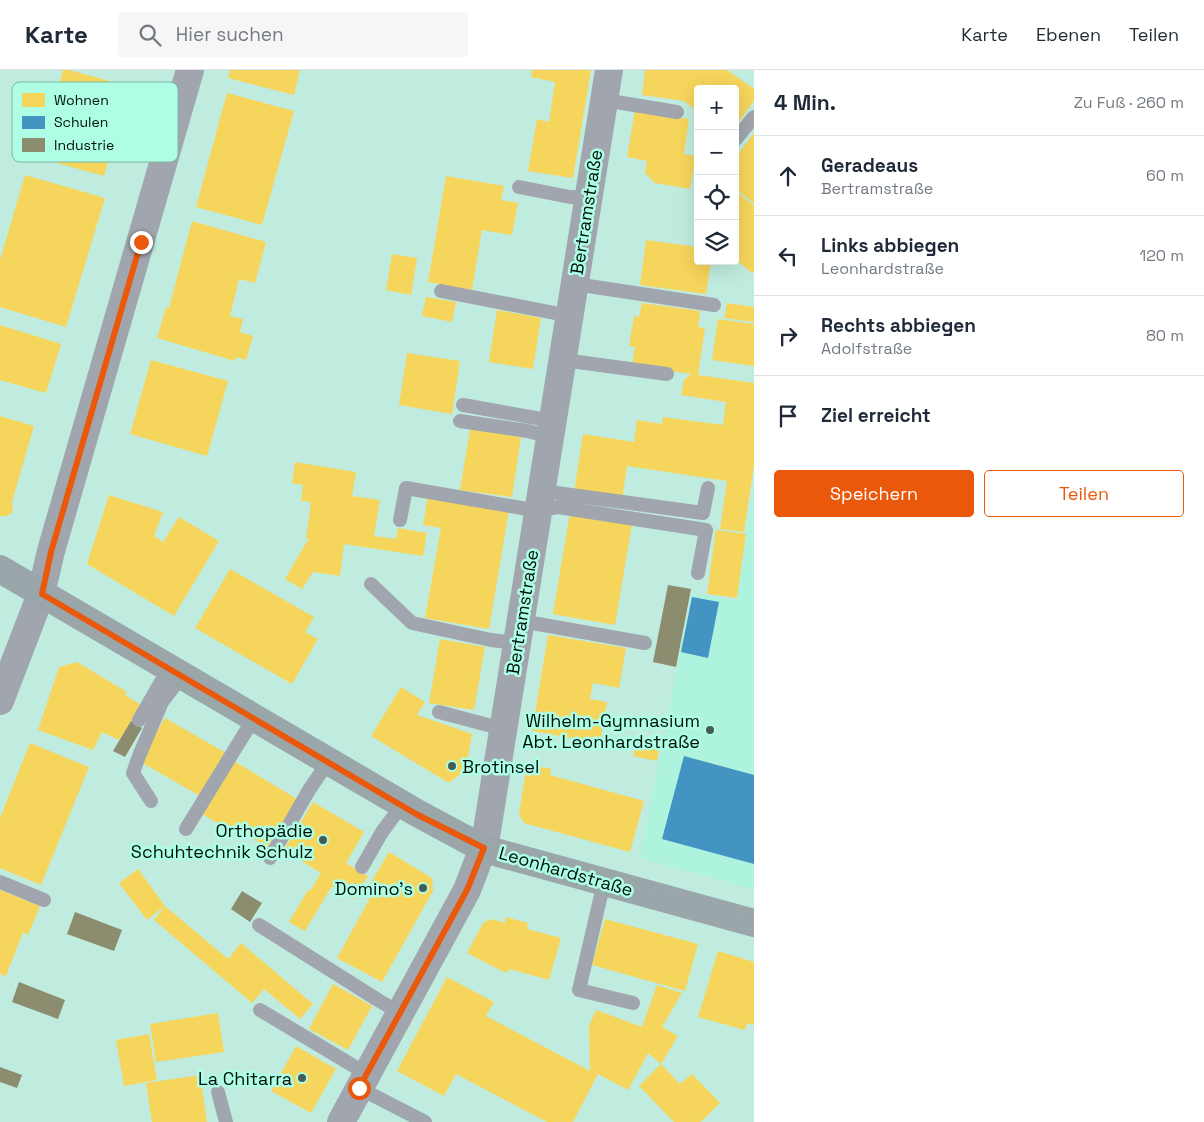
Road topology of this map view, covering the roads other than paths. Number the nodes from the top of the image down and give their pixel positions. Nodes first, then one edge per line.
1 (190, 70) edge
2 (609, 70) edge
3 (604, 100) junction
4 (178, 112) edge
5 (677, 112) dead end
6 (754, 117) edge
7 (739, 135) edge
8 (163, 162) edge
9 (519, 187) dead end
10 (589, 198) junction
11 (575, 284) junction
12 (441, 291) dead end
13 (714, 305) dead end
14 (570, 316) junction
15 (563, 360) junction
16 (667, 374) dead end
17 (463, 405) dead end
18 (460, 421) dead end
19 (552, 429) junction
20 (708, 488) dead end
21 (540, 501) junction
22 (400, 520) dead end
23 (0, 569) edge
24 (698, 573) dead end
25 (371, 584) dead end
26 (42, 594) junction
27 (519, 632) junction
28 (645, 642) dead end
29 (176, 672) junction
30 (0, 702) edge
31 (439, 712) dead end
32 (254, 718) junction
33 (139, 720) dead end
34 (504, 729) junction
35 (328, 762) junction
36 (151, 801) dead end
37 (402, 805) junction
38 (186, 828) dead end
39 (484, 848) junction
40 (270, 858) dead end
41 (362, 866) dead end
42 (0, 882) edge
43 (604, 882) junction
44 (44, 900) dead end
45 (754, 923) edge
46 (259, 926) dead end
47 (633, 1003) dead end
48 (260, 1010) dead end
49 (400, 1013) junction
50 (363, 1081) junction
51 (218, 1092) dead end
52 (226, 1122) edge
53 (341, 1122) edge
54 (425, 1122) edge

1 - 4 street
2 - 3 street, Bertramstraße
3 - 5 lane
3 - 10 street, Bertramstraße
6 - 7 lane
8 - 26 street
9 - 10 lane
10 - 11 street, Bertramstraße
11 - 13 lane
11 - 14 street, Bertramstraße
12 - 14 lane
14 - 15 street, Bertramstraße
15 - 16 lane
15 - 19 street, Bertramstraße
17 - 19 lane
18 - 19 lane
19 - 21 street, Bertramstraße
20 - 21 lane
21 - 22 lane
21 - 24 lane
21 - 27 street, Bertramstraße
23 - 26 street, Leonhardstraße
25 - 27 lane
26 - 29 street, Leonhardstraße
26 - 30 street
27 - 28 lane
27 - 34 street, Bertramstraße
29 - 32 street, Leonhardstraße
29 - 33 lane
29 - 36 lane
31 - 34 lane
32 - 35 street, Leonhardstraße
32 - 38 lane
34 - 39 street, Bertramstraße
35 - 37 street, Leonhardstraße
35 - 40 lane
37 - 39 street, Leonhardstraße
37 - 41 lane
39 - 43 street, Leonhardstraße
39 - 49 street, Bertramstraße
42 - 44 lane
43 - 45 street, Leonhardstraße
43 - 47 lane
46 - 49 lane
48 - 50 lane
49 - 50 street, Bertramstraße
50 - 53 street, Bertramstraße
50 - 54 lane
51 - 52 lane

